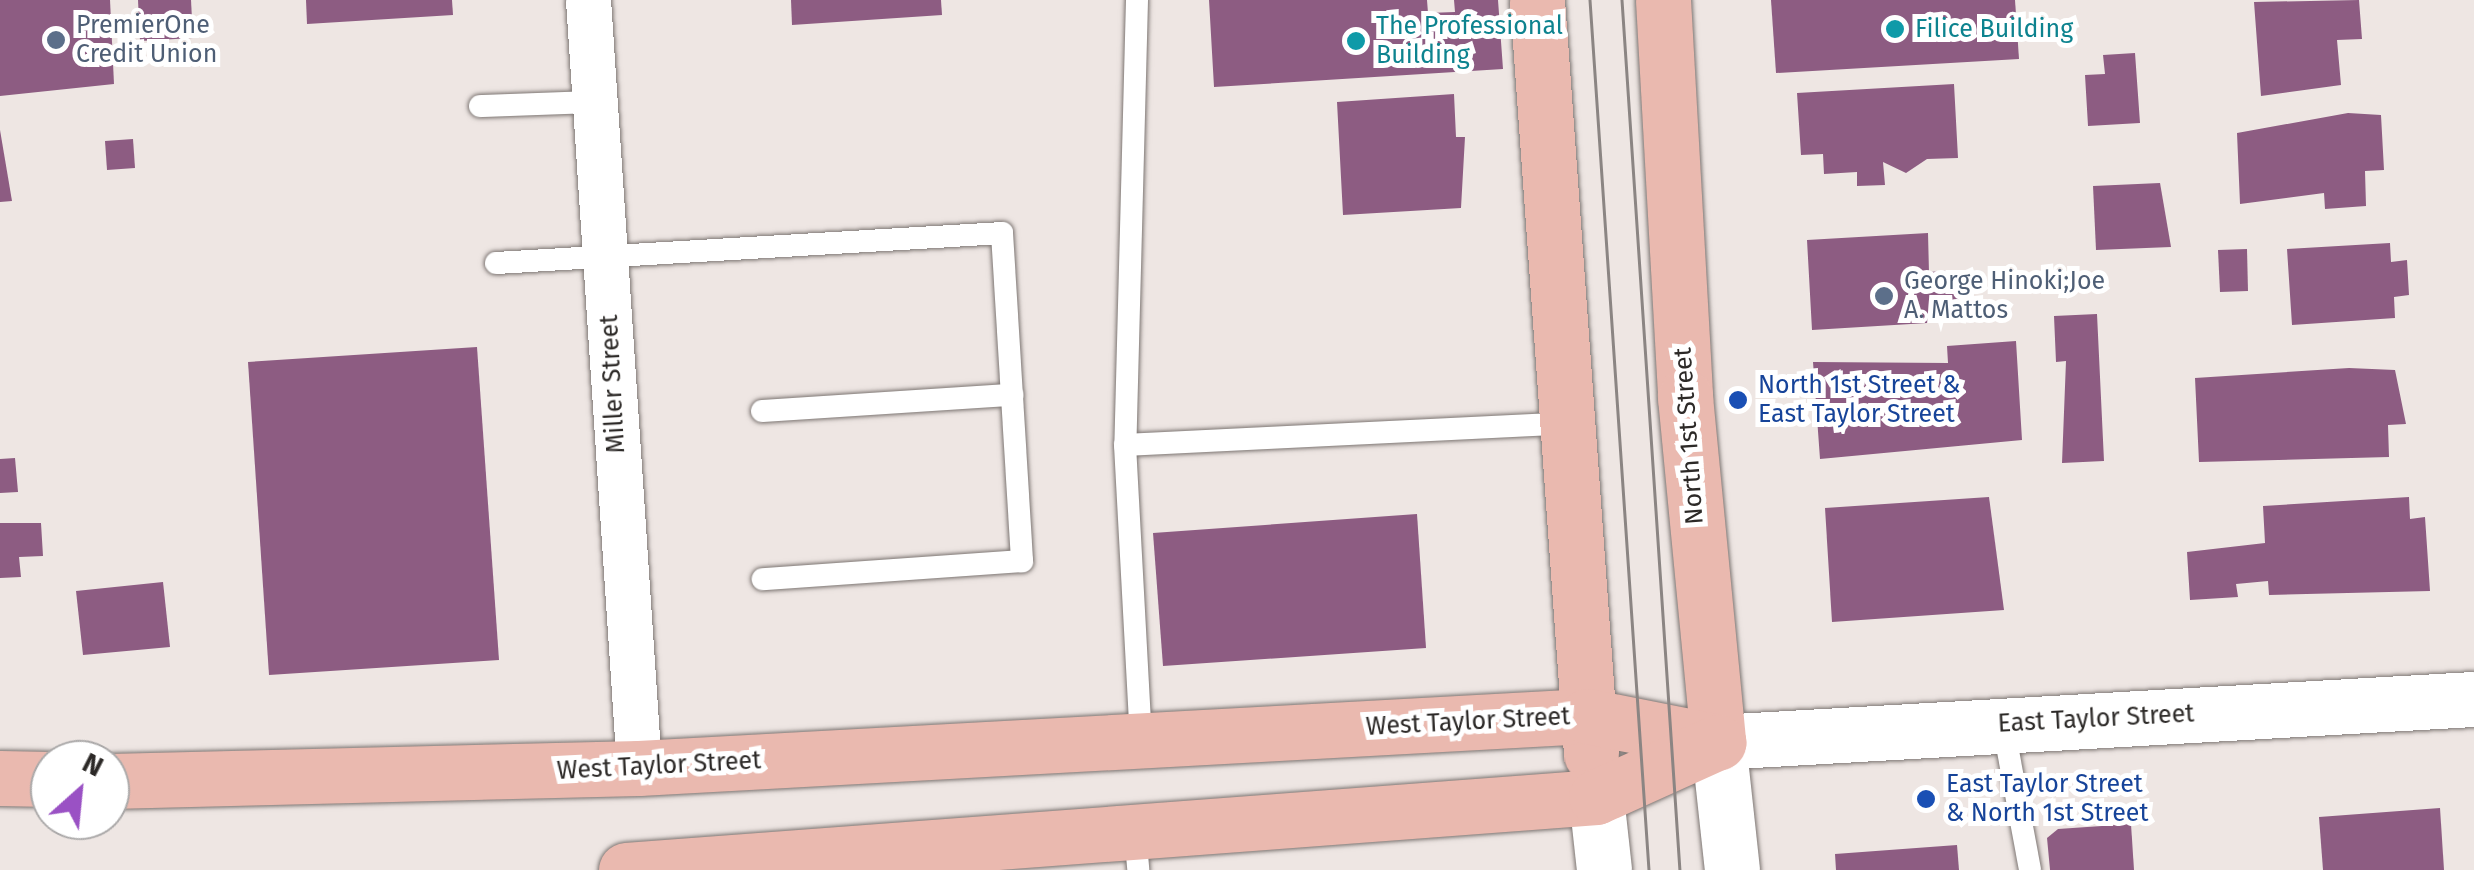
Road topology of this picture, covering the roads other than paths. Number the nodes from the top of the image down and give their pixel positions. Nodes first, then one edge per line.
1 (588, 0) edge
2 (1138, 0) edge
3 (1537, 0) edge
4 (1663, 0) edge
5 (595, 102) junction
6 (480, 106) dead end
7 (606, 257) junction
8 (496, 263) dead end
9 (1012, 395) junction
10 (762, 411) dead end
11 (1562, 424) junction
12 (1125, 446) junction
13 (763, 579) dead end
14 (2474, 700) edge
15 (1586, 716) junction
16 (2003, 724) junction
17 (1140, 742) junction
18 (1718, 742) junction
19 (639, 768) junction
20 (0, 778) edge
21 (30, 779) edge
22 (130, 781) edge
23 (1596, 797) junction
24 (1137, 851) edge
25 (897, 860) edge
26 (626, 870) edge
27 (1604, 870) edge
28 (1732, 870) edge
29 (2030, 870) edge

1 - 5 street, Miller Street
2 - 12 lane
3 - 11 main road
4 - 18 main road, North 1st Street
5 - 6 lane
5 - 7 street, Miller Street
7 - 8 lane
7 - 9 lane
7 - 19 street, Miller Street
9 - 10 lane
9 - 13 lane
11 - 12 lane
11 - 15 main road
12 - 17 lane
14 - 16 main road, East Taylor Street
15 - 17 main road, West Taylor Street
15 - 18 main road, West Taylor Street
15 - 23 main road
16 - 18 main road, East Taylor Street
16 - 29 lane
17 - 19 main road, West Taylor Street
18 - 23 main road
18 - 28 main road, North 1st Street
19 - 22 main road, West Taylor Street
20 - 21 main road
23 - 24 main road
23 - 27 main road
24 - 25 main road
25 - 26 main road

